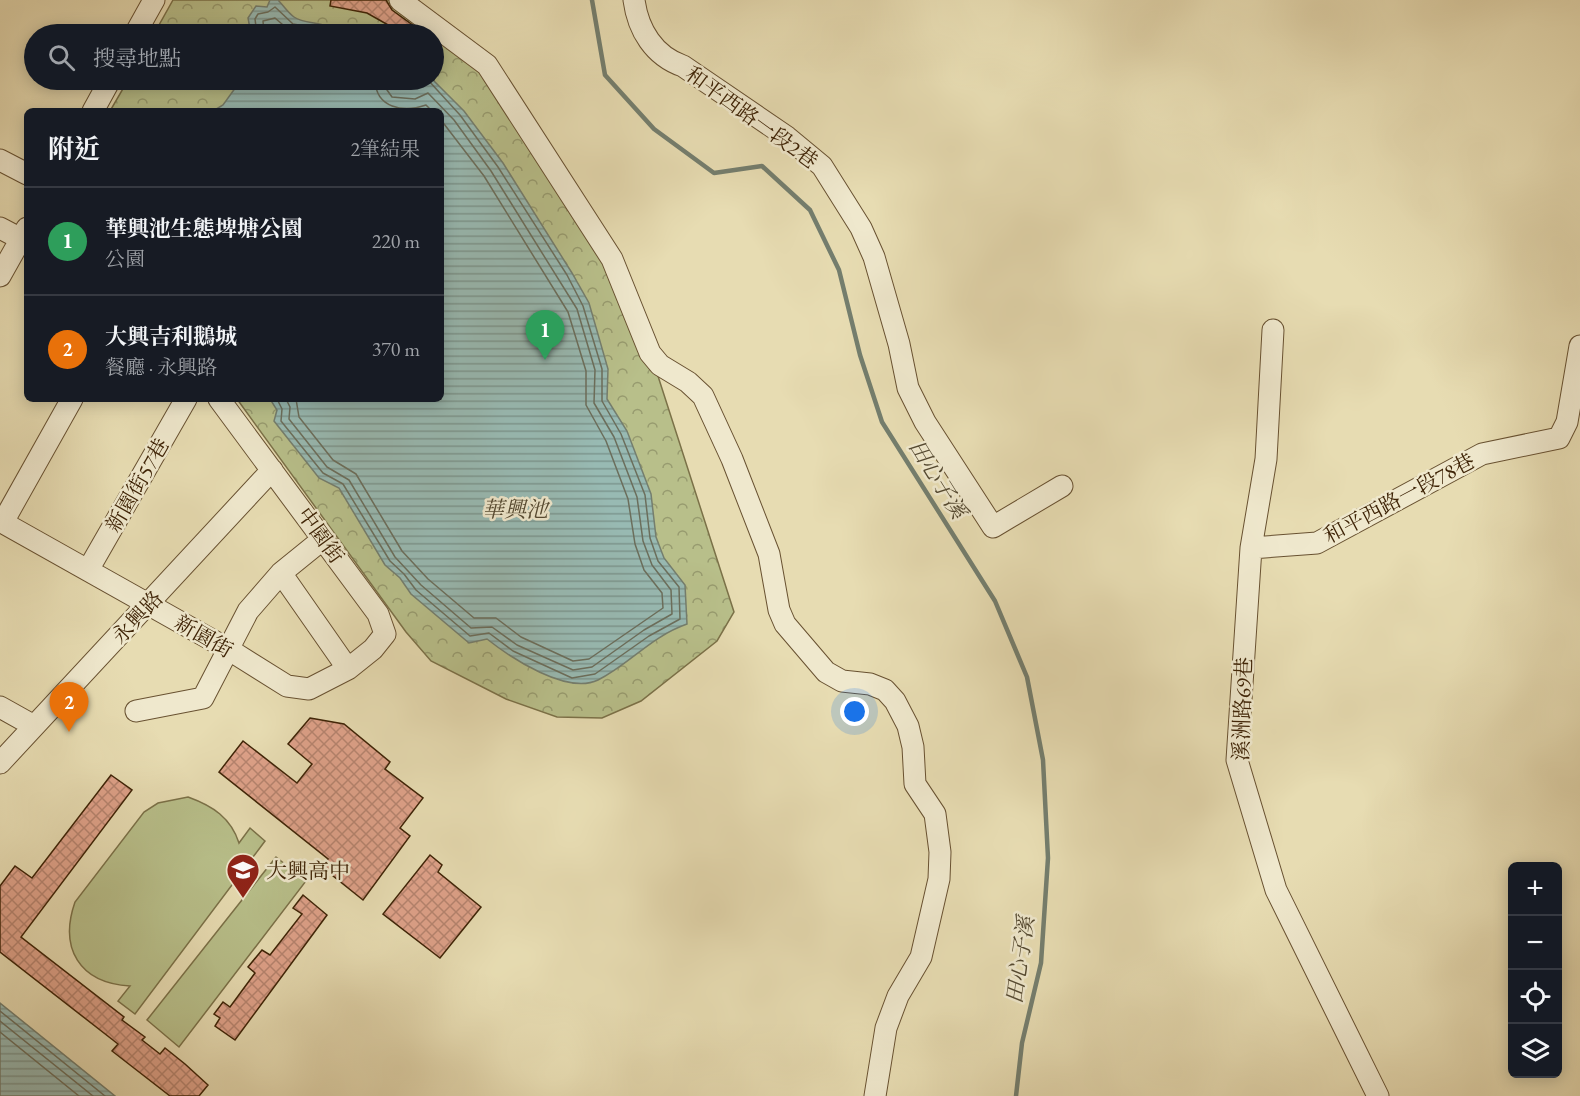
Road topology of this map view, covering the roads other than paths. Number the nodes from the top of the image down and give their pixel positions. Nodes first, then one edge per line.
1 (154, 0) edge
2 (400, 0) edge
3 (634, 0) edge
4 (141, 24) edge
5 (432, 24) edge
6 (444, 33) edge
7 (105, 90) edge
8 (95, 108) edge
9 (0, 160) edge
10 (24, 172) edge
11 (0, 228) edge
12 (24, 234) edge
13 (0, 276) edge
14 (1273, 330) dead end
15 (1580, 346) edge
16 (70, 402) edge
17 (184, 402) edge
18 (221, 402) edge
19 (272, 470) junction
20 (1062, 486) dead end
21 (1, 521) edge
22 (323, 539) junction
23 (1251, 548) junction
24 (88, 570) junction
25 (281, 573) junction
26 (149, 604) junction
27 (228, 649) junction
28 (348, 669) junction
29 (0, 707) edge
30 (136, 711) dead end
31 (34, 726) junction
32 (0, 763) edge
33 (875, 1096) edge
34 (1378, 1096) edge

1 - 4 street
2 - 5 street
3 - 20 street, 和平西路一段2巷
6 - 33 street
7 - 8 street
9 - 10 street
11 - 12 street
12 - 13 street
14 - 23 street, 溪洲路69巷
15 - 23 street, 和平西路一段78巷
16 - 21 street
17 - 24 street, 新園街57巷
18 - 19 street, 中園街
19 - 22 street, 中園街
19 - 26 street, 永興路
21 - 24 street, 新園街
22 - 25 street
22 - 28 street, 中園街
23 - 34 street, 溪洲路69巷
24 - 26 street, 新園街
25 - 27 street
25 - 28 street
26 - 27 street, 新園街
26 - 31 street, 永興路
27 - 28 street, 新園街
27 - 30 street
29 - 31 street
31 - 32 street, 永興路

